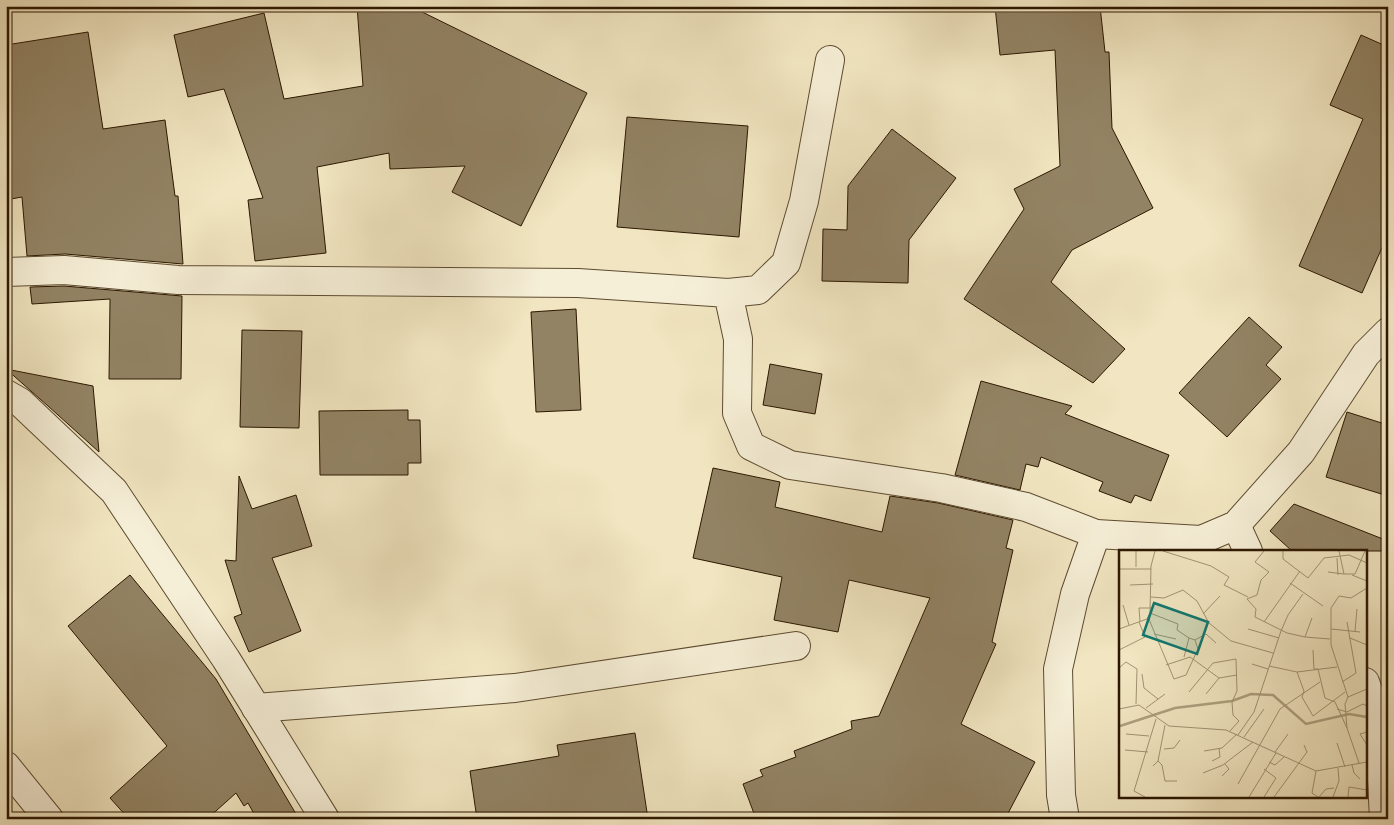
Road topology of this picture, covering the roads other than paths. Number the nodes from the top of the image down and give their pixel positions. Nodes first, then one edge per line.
1 (830, 60) dead end
2 (6, 272) edge
3 (728, 292) junction
4 (1388, 332) edge
5 (6, 394) edge
6 (1236, 526) junction
7 (1096, 534) junction
8 (1248, 550) edge
9 (796, 646) dead end
10 (1366, 685) edge
11 (256, 708) junction
12 (6, 766) edge
13 (49, 819) edge
14 (325, 819) edge
15 (1064, 819) edge
16 (1384, 819) edge

1 - 3 street
2 - 3 street
3 - 7 street
4 - 6 street
5 - 11 street
6 - 7 street
6 - 8 street
7 - 15 street
9 - 11 street
10 - 16 street
11 - 14 street
12 - 13 street

